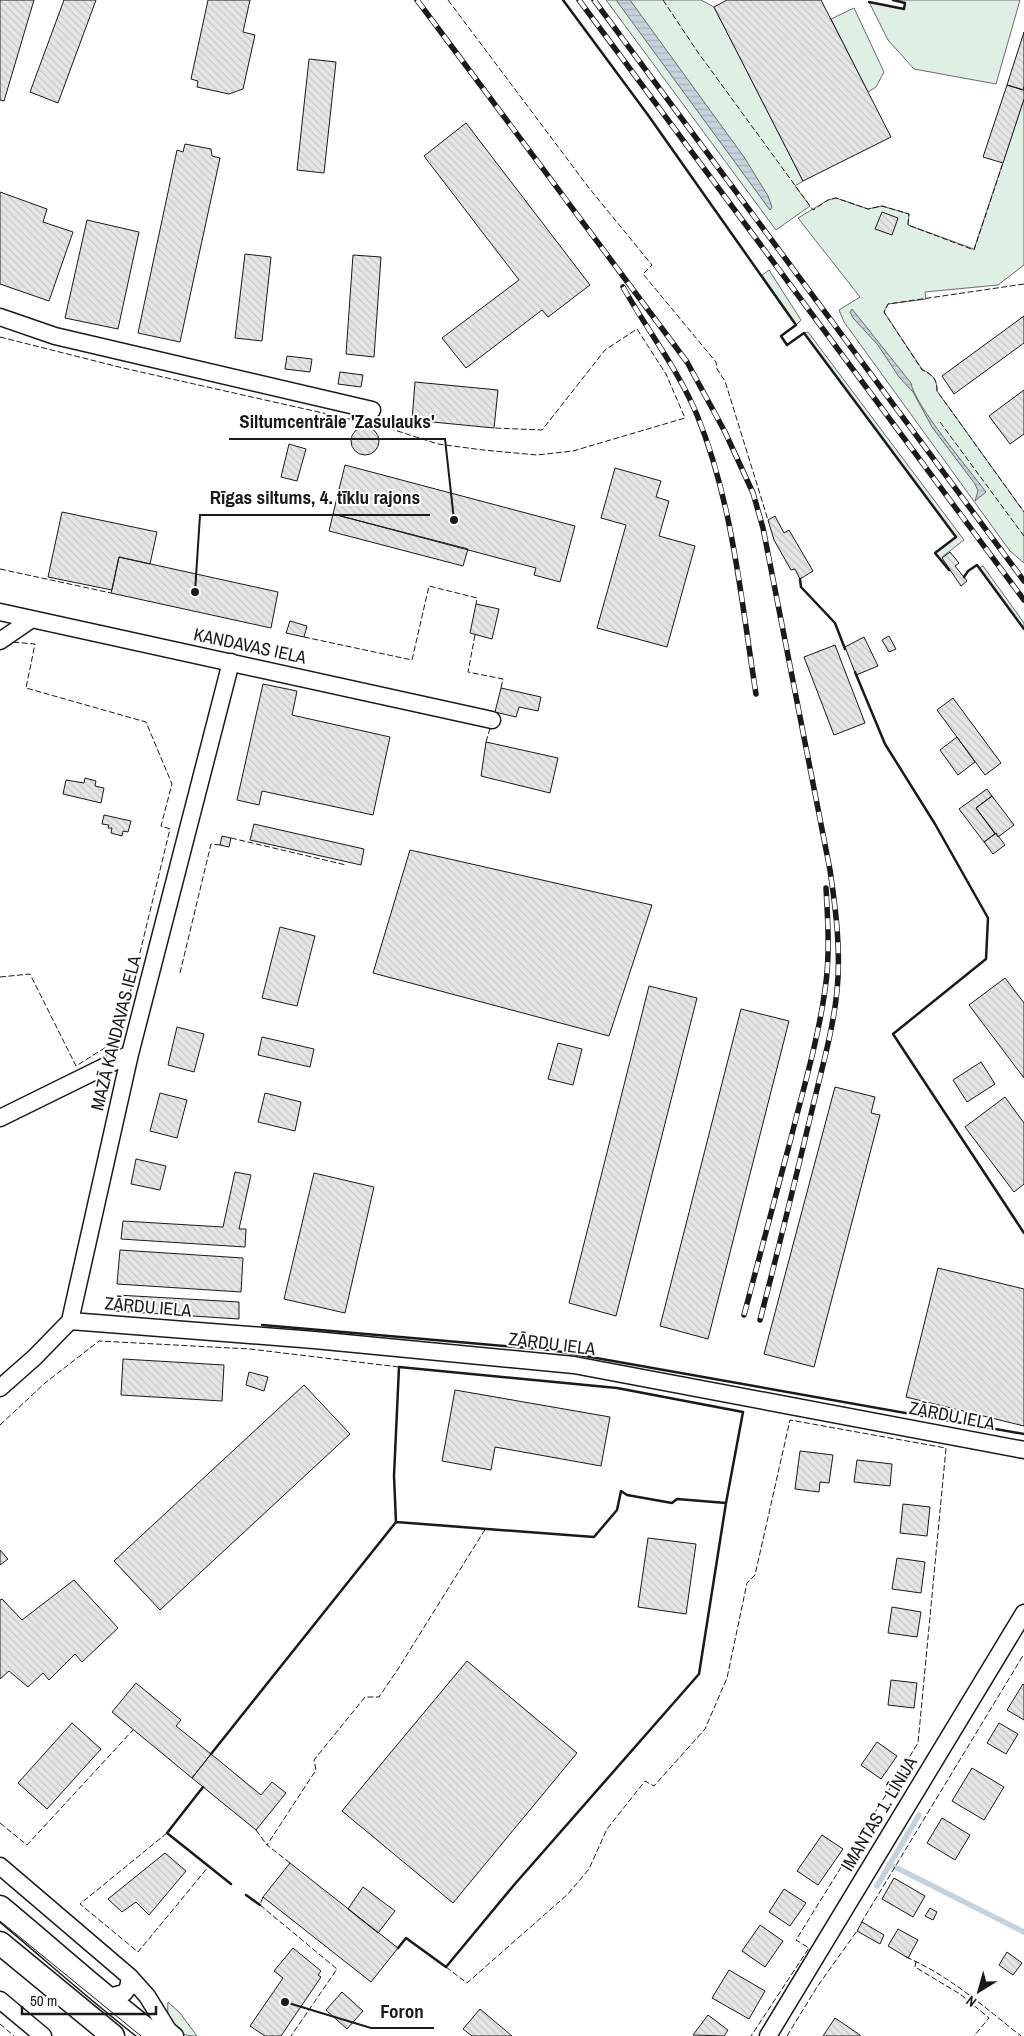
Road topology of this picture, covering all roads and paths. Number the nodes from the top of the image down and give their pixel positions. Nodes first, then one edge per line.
1 (0, 317) edge
2 (372, 410) dead end
3 (0, 612) edge
4 (32, 620) junction
5 (0, 641) edge
6 (230, 662) junction
7 (492, 720) dead end
8 (130, 1054) junction
9 (0, 1118) edge
10 (70, 1321) junction
11 (0, 1388) edge
12 (1024, 1450) edge
13 (1024, 1613) edge
14 (0, 1866) edge
15 (0, 1906) edge
16 (0, 1944) edge
17 (130, 1977) junction
18 (105, 1998) junction
19 (0, 2000) edge
20 (43, 2036) edge
21 (113, 2036) edge
22 (154, 2036) edge
23 (175, 2036) edge
24 (768, 2036) edge

1 - 2 street
3 - 4 street, KANDAVAS IELA
4 - 5 street
4 - 6 street, KANDAVAS IELA
6 - 7 street, KANDAVAS IELA
6 - 8 street, MAZĀ KANDAVAS IELA
8 - 9 street
8 - 10 street, MAZĀ KANDAVAS IELA
10 - 11 street
10 - 12 street, ZĀRDU IELA
13 - 24 street, IMANTAS 1. LĪNIJA
14 - 17 street
15 - 18 main road
16 - 21 main road
17 - 18 street
17 - 23 street
18 - 22 main road
19 - 20 street

